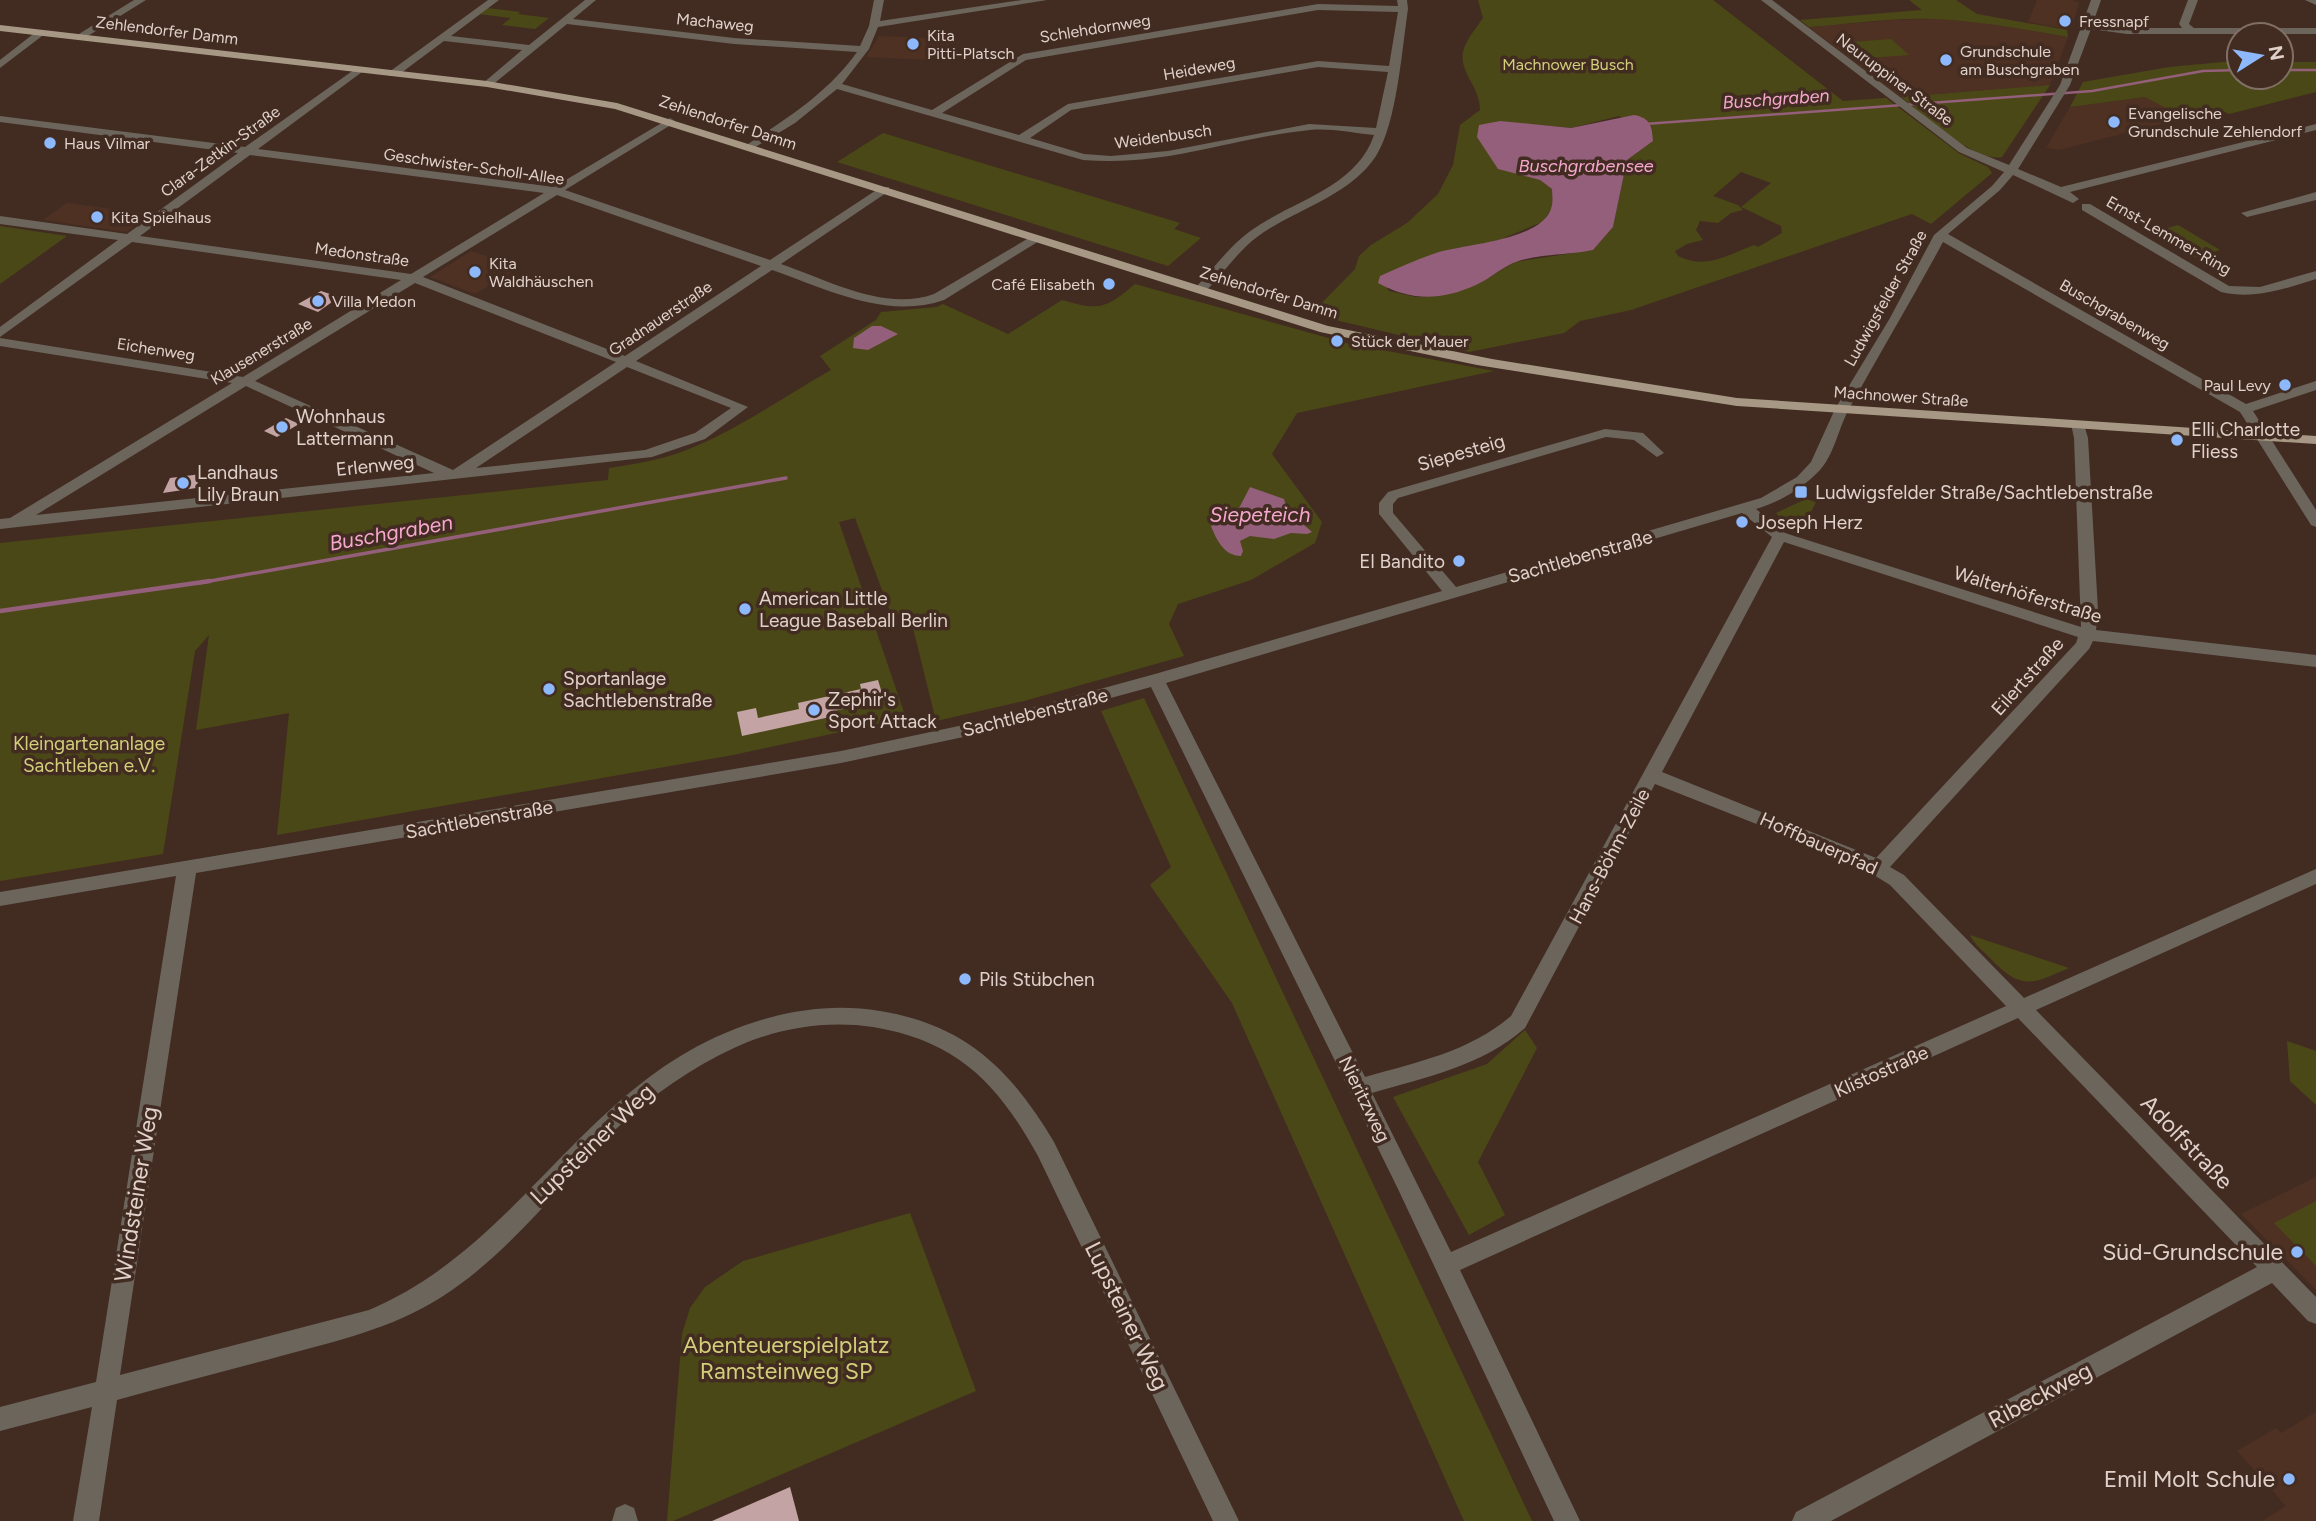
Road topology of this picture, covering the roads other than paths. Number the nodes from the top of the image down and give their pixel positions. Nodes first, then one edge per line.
1 (141, 0) edge
2 (494, 0) edge
3 (591, 0) edge
4 (879, 0) edge
5 (1042, 0) edge
6 (1766, 0) edge
7 (2193, 0) edge
8 (2310, 0) edge
9 (2092, 1) edge
10 (2316, 2) edge
11 (1402, 5) edge
12 (563, 21) junction
13 (875, 25) junction
14 (2086, 26) junction
15 (0, 28) edge
16 (2191, 31) junction
17 (2316, 32) edge
18 (41, 33) junction
19 (79, 37) junction
20 (443, 38) junction
21 (529, 48) junction
22 (863, 49) junction
23 (0, 65) edge
24 (1393, 69) junction
25 (358, 70) junction
26 (393, 74) junction
27 (486, 84) junction
28 (835, 85) junction
29 (934, 113) junction
30 (0, 119) edge
31 (670, 121) junction
32 (2316, 127) edge
33 (1378, 132) junction
34 (1021, 139) junction
35 (749, 148) junction
36 (246, 150) junction
37 (2011, 171) junction
38 (885, 190) junction
39 (557, 191) junction
40 (2060, 191) junction
41 (2316, 195) edge
42 (2073, 199) dead end
43 (2086, 207) dead end
44 (2247, 213) dead end
45 (0, 220) edge
46 (1940, 234) junction
47 (1038, 238) junction
48 (127, 239) junction
49 (772, 265) junction
50 (2316, 275) edge
51 (414, 278) junction
52 (1201, 289) junction
53 (0, 333) edge
54 (0, 342) edge
55 (1451, 356) joint
56 (625, 362) junction
57 (245, 381) junction
58 (2316, 385) edge
59 (741, 407) joint
60 (2245, 409) junction
61 (1842, 410) junction
62 (2078, 424) junction
63 (2262, 436) junction
64 (2316, 440) edge
65 (1657, 453) dead end
66 (454, 476) junction
67 (1746, 508) junction
68 (2316, 522) edge
69 (6, 523) edge
70 (1780, 536) junction
71 (1453, 593) junction
72 (2088, 635) junction
73 (2316, 661) edge
74 (1157, 680) junction
75 (1653, 776) junction
76 (1879, 867) junction
77 (187, 868) junction
78 (2316, 876) edge
79 (0, 899) edge
80 (2020, 1009) junction
81 (1359, 1088) junction
82 (1446, 1265) junction
83 (2274, 1270) junction
84 (2316, 1313) edge
85 (106, 1391) junction
86 (0, 1419) edge
87 (86, 1521) edge
88 (1226, 1521) edge
89 (1567, 1521) edge
90 (1805, 1521) edge

1 - 19 street
2 - 20 street
3 - 12 street
4 - 13 street
5 - 13 street
6 - 37 street, Neuruppiner Straße
7 - 16 street
8 - 10 street
9 - 14 street, Ludwigsfelder Straße
11 - 24 street
11 - 29 street, Schlehdornweg
12 - 21 street
12 - 22 street, Machaweg
13 - 22 street
14 - 16 street
14 - 37 street, Ludwigsfelder Straße
15 - 18 main road, Zehlendorfer Damm
16 - 17 street
18 - 19 main road, Zehlendorfer Damm
18 - 23 street
19 - 25 main road, Zehlendorfer Damm
20 - 21 street
20 - 26 street
21 - 27 street
22 - 28 street
24 - 33 street
24 - 34 street, Heideweg
25 - 26 main road, Zehlendorfer Damm
25 - 36 street, Clara-Zetkin-Straße
26 - 27 main road, Zehlendorfer Damm
27 - 31 main road, Zehlendorfer Damm
28 - 29 street, Weidenbusch
28 - 35 street
29 - 34 street, Weidenbusch
30 - 36 street, Geschwister-Scholl-Allee
31 - 35 main road, Zehlendorfer Damm
31 - 39 street, Klausenerstraße
32 - 40 street, Ernst-Lemmer-Ring
33 - 34 street, Weidenbusch
33 - 52 street
35 - 38 main road, Zehlendorfer Damm
36 - 39 street, Geschwister-Scholl-Allee
36 - 48 street, Clara-Zetkin-Straße
37 - 40 street
37 - 46 street, Ludwigsfelder Straße
38 - 47 main road, Zehlendorfer Damm
38 - 49 street, Gradnauerstraße
39 - 49 street, Geschwister-Scholl-Allee
39 - 51 street, Klausenerstraße
40 - 42 street
41 - 44 street
43 - 50 street, Ernst-Lemmer-Ring
45 - 48 street, Medonstraße
46 - 60 street, Buschgrabenweg
46 - 61 street, Ludwigsfelder Straße
47 - 49 street, Geschwister-Scholl-Allee
47 - 52 main road, Zehlendorfer Damm
48 - 51 street, Medonstraße
48 - 53 street, Clara-Zetkin-Straße
49 - 56 street, Gradnauerstraße
51 - 56 street, Medonstraße
51 - 57 street, Klausenerstraße
52 - 55 main road, Zehlendorfer Damm
54 - 57 street, Eichenweg
55 - 61 main road, Machnower Straße
56 - 59 street, Medonstraße
56 - 66 street, Gradnauerstraße
57 - 66 street, Eichenweg
57 - 69 street, Klausenerstraße
58 - 60 street
59 - 66 street, Erlenweg
60 - 63 street, Buschgrabenweg
61 - 62 main road, Machnower Straße
61 - 67 street, Sachtlebenstraße
62 - 63 main road, Machnower Straße
62 - 72 street, Eilertstraße
63 - 64 main road, Machnower Straße
63 - 68 street, Buschgrabenweg
65 - 71 street, Siepesteig
66 - 69 street, Erlenweg
67 - 70 street, Walterhöferstraße
67 - 71 street, Sachtlebenstraße
70 - 72 street, Walterhöferstraße
70 - 75 street, Hans-Böhm-Zeile
71 - 74 street, Sachtlebenstraße
72 - 73 street, Walterhöferstraße
72 - 76 street, Eilertstraße
74 - 77 street, Sachtlebenstraße
74 - 81 street, Nieritzweg
75 - 76 street, Hoffbauerpfad
75 - 81 street, Hans-Böhm-Zeile
76 - 80 street, Hoffbauerpfad
77 - 79 street, Sachtlebenstraße
77 - 85 street, Windsteiner Weg
78 - 80 street, Klistostraße
80 - 82 street, Klistostraße
80 - 83 street, Adolfstraße
81 - 82 street, Nieritzweg
82 - 89 street, Nieritzweg
83 - 84 street, Adolfstraße
83 - 90 street, Ribeckweg
85 - 86 street, Lupsteiner Weg
85 - 87 street, Windsteiner Weg
85 - 88 street, Lupsteiner Weg

